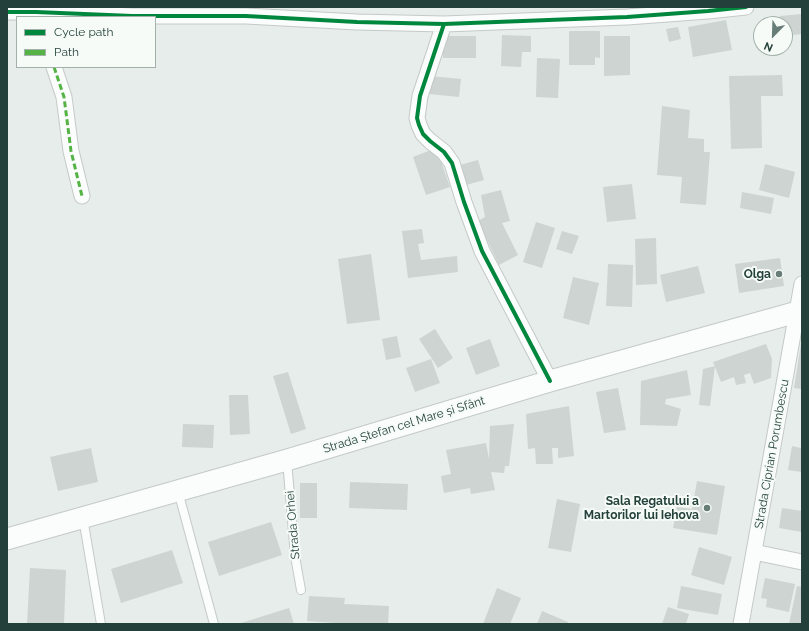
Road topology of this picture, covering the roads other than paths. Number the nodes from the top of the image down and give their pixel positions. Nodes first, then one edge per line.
1 (746, 7) edge
2 (7, 12) edge
3 (37, 14) edge
4 (444, 24) junction
5 (54, 68) edge
6 (82, 196) dead end
7 (802, 284) edge
8 (799, 311) edge
9 (550, 381) junction
10 (287, 460) junction
11 (178, 491) junction
12 (83, 518) junction
13 (7, 539) edge
14 (754, 552) junction
15 (802, 562) edge
16 (301, 590) dead end
17 (101, 624) edge
18 (214, 624) edge
19 (741, 624) edge

1 - 4 street
2 - 3 street
3 - 4 street
4 - 9 street
5 - 6 street
7 - 8 street, Strada Ciprian Porumbescu
8 - 9 main road, Strada Ștefan cel Mare și Sfânt
8 - 14 street, Strada Ciprian Porumbescu
9 - 10 main road, Strada Ștefan cel Mare și Sfânt
10 - 11 main road, Strada Ștefan cel Mare și Sfânt
10 - 16 lane, Strada Orhei
11 - 12 main road, Strada Ștefan cel Mare și Sfânt
11 - 18 lane
12 - 13 main road, Strada Ștefan cel Mare și Sfânt
12 - 17 lane
14 - 15 street
14 - 19 street, Strada Ciprian Porumbescu

